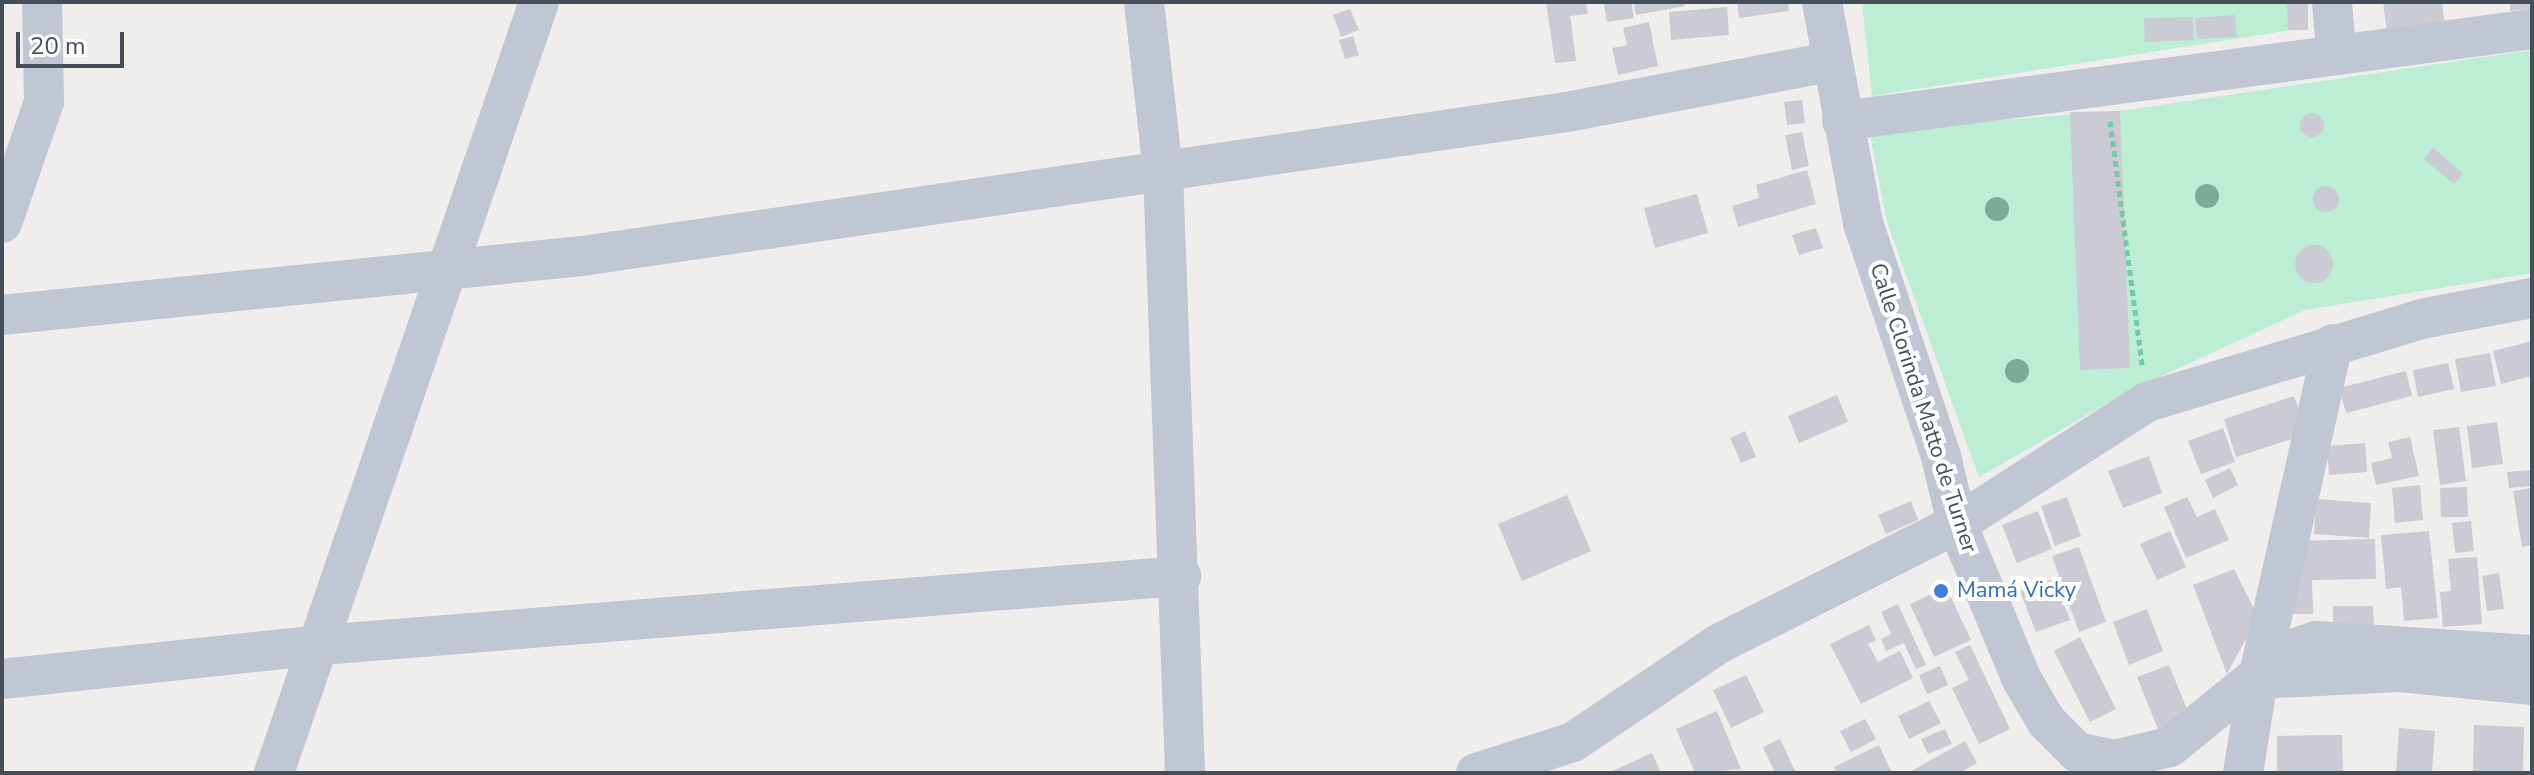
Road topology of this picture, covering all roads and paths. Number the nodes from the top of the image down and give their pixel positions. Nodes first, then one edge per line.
1 (42, 2) edge
2 (539, 2) edge
3 (1144, 2) edge
4 (1822, 2) edge
5 (2332, 2) edge
6 (2532, 29) edge
7 (2336, 52) junction
8 (1830, 62) junction
9 (2105, 84) junction
10 (1842, 121) junction
11 (1163, 172) junction
12 (2, 223) edge
13 (446, 269) junction
14 (2532, 298) edge
15 (2, 315) edge
16 (2333, 344) junction
17 (2147, 402) junction
18 (1957, 524) junction
19 (1181, 576) junction
20 (321, 645) junction
21 (2532, 655) edge
22 (2, 679) edge
23 (2258, 679) junction
24 (2532, 685) edge
25 (2076, 764) edge
26 (274, 773) edge
27 (1185, 773) edge
28 (1476, 773) edge
29 (2243, 773) edge

1 - 12 street
2 - 13 street
3 - 11 street
4 - 8 street, Calle Clorinda Matto de Turner
5 - 7 street
6 - 7 street
7 - 9 street
8 - 10 street, Calle Clorinda Matto de Turner
8 - 11 street
9 - 10 street
9 - 17 path
10 - 18 street, Calle Clorinda Matto de Turner
11 - 13 street
11 - 19 street
13 - 15 street
13 - 20 street
14 - 16 street
16 - 17 street
16 - 23 street
17 - 18 street
18 - 25 street, Calle Clorinda Matto de Turner
18 - 28 street
19 - 20 street
19 - 27 street
20 - 22 street
20 - 26 street
21 - 23 street, Calle Clorinda Matto de Turner
23 - 24 street
23 - 25 street, Calle Clorinda Matto de Turner
23 - 29 street

